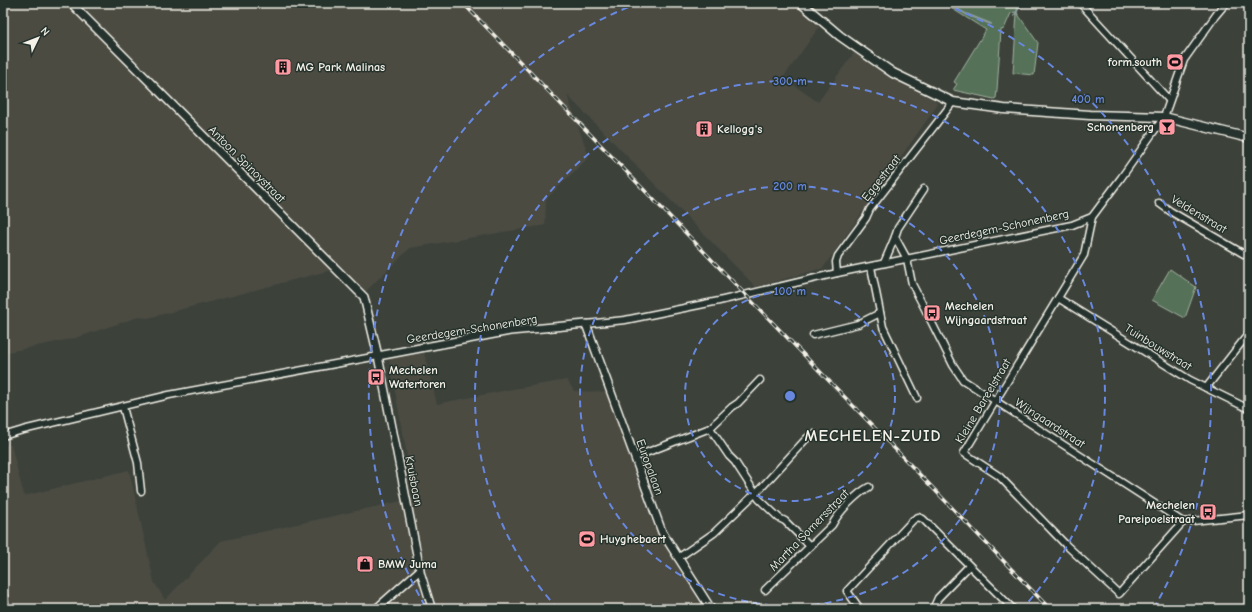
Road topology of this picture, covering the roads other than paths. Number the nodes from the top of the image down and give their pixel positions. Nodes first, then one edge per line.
1 (71, 3) edge
2 (801, 3) edge
3 (1080, 3) edge
4 (1226, 3) edge
5 (1169, 100) junction
6 (953, 102) junction
7 (1164, 116) junction
8 (1249, 138) edge
9 (924, 189) dead end
10 (1159, 203) dead end
11 (1092, 217) junction
12 (896, 237) junction
13 (1249, 257) edge
14 (906, 259) junction
15 (884, 263) junction
16 (871, 267) junction
17 (837, 273) junction
18 (1058, 298) junction
19 (880, 313) junction
20 (586, 324) junction
21 (1249, 333) edge
22 (813, 335) dead end
23 (378, 356) junction
24 (760, 380) dead end
25 (1206, 388) junction
26 (917, 398) dead end
27 (995, 401) junction
28 (124, 407) junction
29 (1249, 409) edge
30 (710, 428) junction
31 (814, 434) dead end
32 (3, 436) edge
33 (635, 457) junction
34 (869, 487) dead end
35 (141, 491) dead end
36 (754, 493) junction
37 (1249, 515) edge
38 (1183, 522) junction
39 (810, 546) junction
40 (678, 558) junction
41 (969, 566) junction
42 (420, 570) junction
43 (765, 590) dead end
44 (3, 593) edge
45 (6, 609) edge
46 (376, 609) edge
47 (432, 609) edge
48 (711, 609) edge
49 (860, 609) edge
50 (933, 609) edge
51 (1013, 609) edge

1 - 23 street, Antoon Spinoystraat
2 - 6 main road
3 - 5 street
4 - 5 street
5 - 7 street
6 - 7 main road
6 - 17 street, Eggestraat
7 - 8 main road
7 - 11 street
9 - 12 street
10 - 13 street, Veldenstraat
11 - 14 street, Geerdegem-Schonenberg
11 - 18 street, Kleine Bareelstraat
12 - 14 street, Wijngaardstraat
12 - 15 street
14 - 15 street, Geerdegem-Schonenberg
14 - 27 street, Wijngaardstraat
15 - 16 street, Geerdegem-Schonenberg
16 - 17 street, Geerdegem-Schonenberg
16 - 19 street
17 - 20 street, Geerdegem-Schonenberg
18 - 25 street, Tuinbouwstraat
18 - 27 street, Kleine Bareelstraat
19 - 22 street
19 - 26 street
20 - 23 street, Geerdegem-Schonenberg
20 - 33 street, Europalaan
21 - 25 street
23 - 28 street, Geerdegem-Schonenberg
23 - 42 street, Kruisbaan
24 - 30 street
25 - 29 street, Tuinbouwstraat
27 - 38 street, Wijngaardstraat
27 - 38 street, Kleine Bareelstraat
28 - 32 street, Geerdegem-Schonenberg
28 - 35 street
30 - 33 street
30 - 36 street
31 - 36 street
33 - 40 street, Europalaan
34 - 39 street, Martha Somersstraat
36 - 39 street
36 - 40 street
37 - 38 street
39 - 43 street, Martha Somersstraat
40 - 48 street, Europalaan
41 - 49 street
41 - 50 street
41 - 51 street
42 - 46 street
42 - 47 street, Kruisbaan
44 - 45 street

